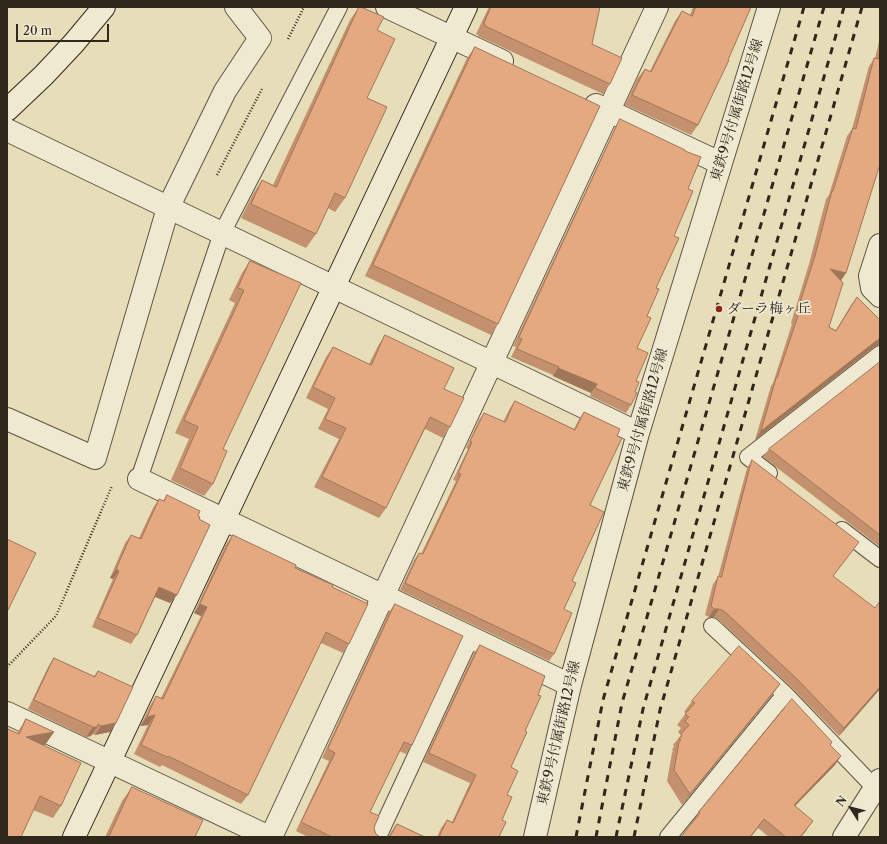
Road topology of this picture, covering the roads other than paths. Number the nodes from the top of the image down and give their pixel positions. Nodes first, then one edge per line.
1 (104, 7) edge
2 (236, 7) edge
3 (339, 7) edge
4 (387, 7) edge
5 (466, 7) edge
6 (657, 7) edge
7 (769, 7) edge
8 (452, 38) junction
9 (516, 68) edge
10 (580, 98) edge
11 (7, 110) edge
12 (609, 111) junction
13 (7, 130) edge
14 (720, 163) junction
15 (168, 208) junction
16 (222, 233) junction
17 (880, 245) edge
18 (334, 287) junction
19 (880, 296) edge
20 (880, 354) edge
21 (492, 363) junction
22 (7, 419) edge
23 (638, 433) junction
24 (139, 480) joint
25 (780, 481) edge
26 (224, 519) junction
27 (830, 520) edge
28 (880, 559) edge
29 (384, 596) junction
30 (712, 626) dead end
31 (471, 637) junction
32 (570, 684) junction
33 (785, 694) junction
34 (7, 713) edge
35 (109, 761) junction
36 (878, 784) edge
37 (74, 837) edge
38 (270, 837) edge
39 (378, 837) edge
40 (535, 837) edge
41 (668, 837) edge
42 (844, 837) edge

1 - 11 street
2 - 15 street
3 - 16 lane
4 - 8 street
5 - 8 street
6 - 12 street
7 - 14 street, 東鉄9号付属街路12号線
8 - 9 street
8 - 18 street
10 - 12 street
12 - 14 street
12 - 21 street
13 - 15 street
14 - 23 street, 東鉄9号付属街路12号線
15 - 16 street
15 - 22 street
16 - 18 street
16 - 24 lane
17 - 19 street
18 - 21 street
18 - 26 street
20 - 25 lane
21 - 23 street
21 - 29 street
23 - 32 street, 東鉄9号付属街路12号線
24 - 26 street
26 - 29 street
26 - 35 street
27 - 28 lane
29 - 31 street
29 - 38 street
30 - 33 lane
31 - 32 street
31 - 39 lane
32 - 40 street, 東鉄9号付属街路12号線
33 - 36 lane
33 - 41 lane
34 - 35 street
35 - 37 street
35 - 38 street
36 - 42 street

